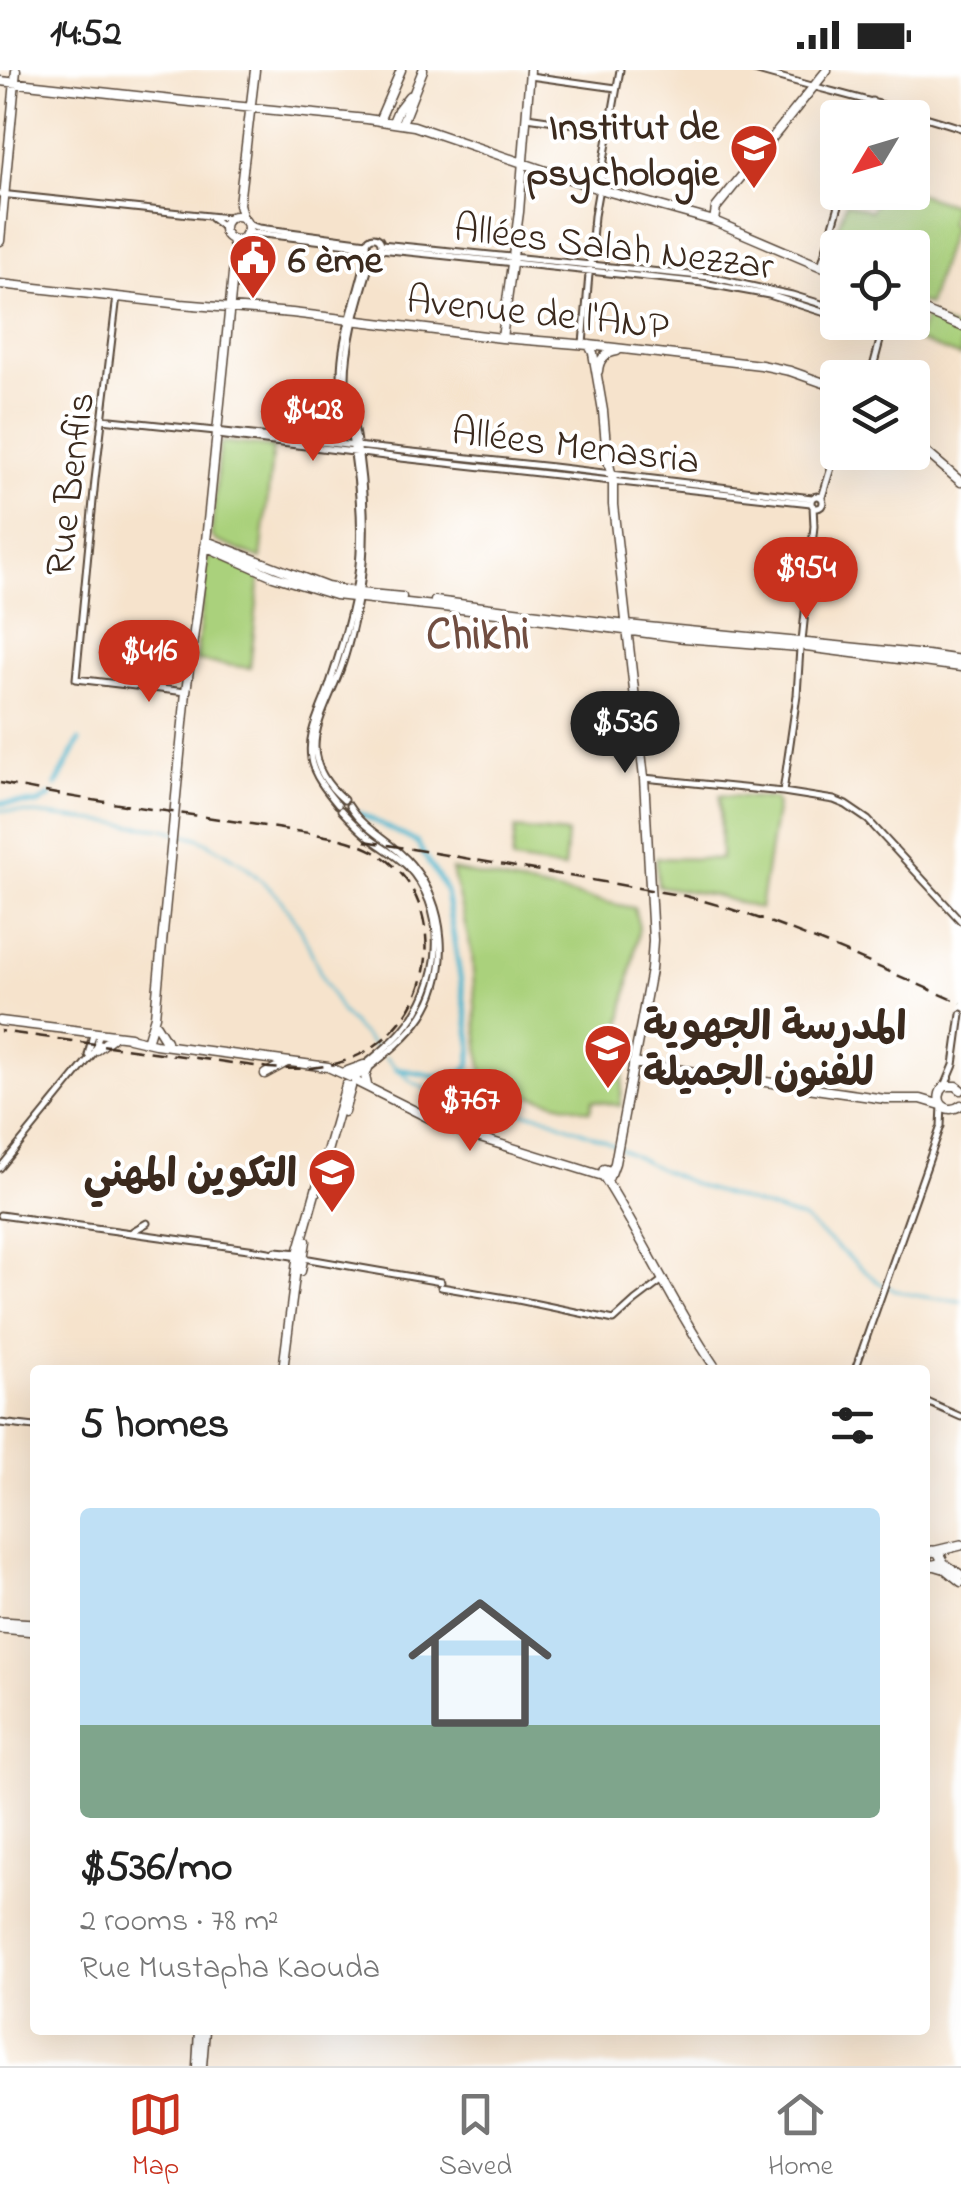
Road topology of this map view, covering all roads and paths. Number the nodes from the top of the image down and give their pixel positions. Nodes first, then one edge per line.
1 (16, 70) edge
2 (256, 70) edge
3 (402, 70) edge
4 (620, 70) edge
5 (754, 70) edge
6 (827, 70) edge
7 (530, 73) edge
8 (421, 74) edge
9 (0, 81) edge
10 (14, 82) junction
11 (813, 87) junction
12 (616, 88) junction
13 (868, 100) edge
14 (251, 108) junction
15 (528, 117) junction
16 (930, 119) edge
17 (379, 120) junction
18 (398, 122) junction
19 (961, 128) edge
20 (610, 129) junction
21 (524, 162) junction
22 (599, 188) junction
23 (2, 194) edge
24 (240, 204) junction
25 (209, 216) junction
26 (230, 218) junction
27 (714, 221) junction
28 (224, 228) junction
29 (242, 230) junction
30 (0, 241) edge
31 (373, 247) junction
32 (514, 259) junction
33 (590, 267) junction
34 (820, 267) edge
35 (0, 284) edge
36 (117, 296) junction
37 (820, 306) edge
38 (229, 307) junction
39 (930, 313) edge
40 (352, 321) junction
41 (961, 326) edge
42 (502, 338) junction
43 (586, 344) junction
44 (622, 350) junction
45 (597, 376) junction
46 (820, 382) edge
47 (102, 418) junction
48 (215, 432) junction
49 (357, 449) junction
50 (930, 458) edge
51 (829, 470) edge
52 (610, 475) junction
53 (961, 485) edge
54 (816, 501) junction
55 (205, 543) junction
56 (356, 595) junction
57 (628, 629) junction
58 (802, 645) junction
59 (961, 664) edge
60 (186, 692) junction
61 (644, 778) junction
62 (783, 792) junction
63 (961, 921) edge
64 (961, 1014) edge
65 (0, 1021) edge
66 (154, 1022) junction
67 (96, 1034) junction
68 (115, 1036) junction
69 (131, 1037) junction
70 (152, 1040) junction
71 (170, 1042) junction
72 (96, 1050) junction
73 (88, 1057) junction
74 (287, 1061) junction
75 (632, 1063) junction
76 (369, 1064) junction
77 (954, 1065) junction
78 (265, 1074) dead end
79 (350, 1081) junction
80 (370, 1087) junction
81 (943, 1088) junction
82 (961, 1089) edge
83 (921, 1099) junction
84 (941, 1106) junction
85 (958, 1108) edge
86 (941, 1126) junction
87 (0, 1168) edge
88 (606, 1174) junction
89 (0, 1215) edge
90 (147, 1222) dead end
91 (130, 1232) junction
92 (263, 1251) junction
93 (278, 1254) junction
94 (300, 1256) junction
95 (296, 1274) junction
96 (664, 1279) junction
97 (286, 1365) edge
98 (286, 1365) edge
99 (714, 1365) edge
100 (858, 1365) edge
101 (930, 1404) edge
102 (961, 1418) edge
103 (0, 1422) edge
104 (30, 1426) edge
105 (961, 1548) edge
106 (930, 1557) edge
107 (961, 1574) edge
108 (961, 1582) edge
109 (0, 1625) edge
110 (30, 1628) edge
111 (202, 2035) edge
112 (200, 2066) edge

1 - 10 main road
2 - 14 main road
3 - 8 main road
3 - 17 main road
4 - 12 street
5 - 11 street
6 - 11 main road
7 - 12 street
7 - 15 main road
8 - 18 main road
9 - 10 main road
10 - 14 main road
10 - 23 main road
11 - 13 street
11 - 27 main road
12 - 20 street
14 - 17 main road
14 - 24 main road
15 - 20 street
15 - 21 main road
16 - 19 street
17 - 18 main road
18 - 21 main road
20 - 22 street
21 - 22 main road
21 - 32 main road
22 - 27 main road
22 - 33 street
23 - 25 street
23 - 30 main road
24 - 26 main road
24 - 29 main road
25 - 26 street
25 - 28 street
26 - 28 main road
26 - 29 main road
27 - 34 main road
28 - 29 main road
29 - 31 street, Allées Salah Nezzar
29 - 38 main road
31 - 32 street, Allées Salah Nezzar
31 - 40 street
32 - 33 street, Allées Salah Nezzar
32 - 42 main road
33 - 37 street, Allées Salah Nezzar
33 - 43 street
35 - 36 main road, Avenue de l'ANP
36 - 38 main road, Avenue de l'ANP
36 - 47 street, Rue Benflis
38 - 40 main road, Avenue de l'ANP
38 - 48 main road
39 - 41 main road
40 - 42 main road, Avenue de l'ANP
40 - 49 street
42 - 43 main road, Avenue de l'ANP
43 - 44 main road, Avenue de l'ANP
43 - 45 main road
44 - 45 main road
44 - 46 main road, Avenue de l'ANP
45 - 52 main road
47 - 48 street
47 - 60 street, Rue Benflis
48 - 49 street, Allées Menasria
48 - 49 street, Allées Menasria
48 - 55 main road
49 - 52 street, Allées Menasria
49 - 56 street
50 - 53 main road
51 - 54 street
52 - 54 street, Allées Menasria
52 - 57 main road
54 - 58 street
55 - 56 main road
55 - 60 main road
56 - 57 main road
56 - 76 street
57 - 58 main road
57 - 61 main road
58 - 59 main road
58 - 62 street
60 - 66 main road
61 - 62 street
61 - 75 main road
62 - 63 street
64 - 77 street
65 - 67 main road
66 - 69 main road
66 - 70 main road
66 - 71 main road
67 - 68 main road
67 - 72 street
67 - 73 street
68 - 69 main road
68 - 72 main road
69 - 70 main road
70 - 71 main road
71 - 74 main road
72 - 73 street
73 - 87 street
74 - 78 main road
74 - 79 main road
75 - 83 main road
75 - 88 main road
76 - 79 main road
76 - 80 main road
77 - 81 street
77 - 82 street
79 - 80 main road
79 - 94 main road
80 - 88 main road
81 - 82 main road
81 - 83 main road
81 - 84 main road
83 - 84 main road
84 - 85 main road
84 - 86 street
85 - 86 street
86 - 100 street
88 - 96 main road
89 - 91 street
90 - 91 street
91 - 92 street
92 - 93 street
92 - 94 street
93 - 94 street
93 - 95 street
94 - 95 main road
94 - 96 street
94 - 97 main road
95 - 98 main road
96 - 99 main road
101 - 102 street
103 - 104 street
105 - 106 highway
106 - 107 main road
106 - 108 main road
109 - 110 highway
111 - 112 main road

